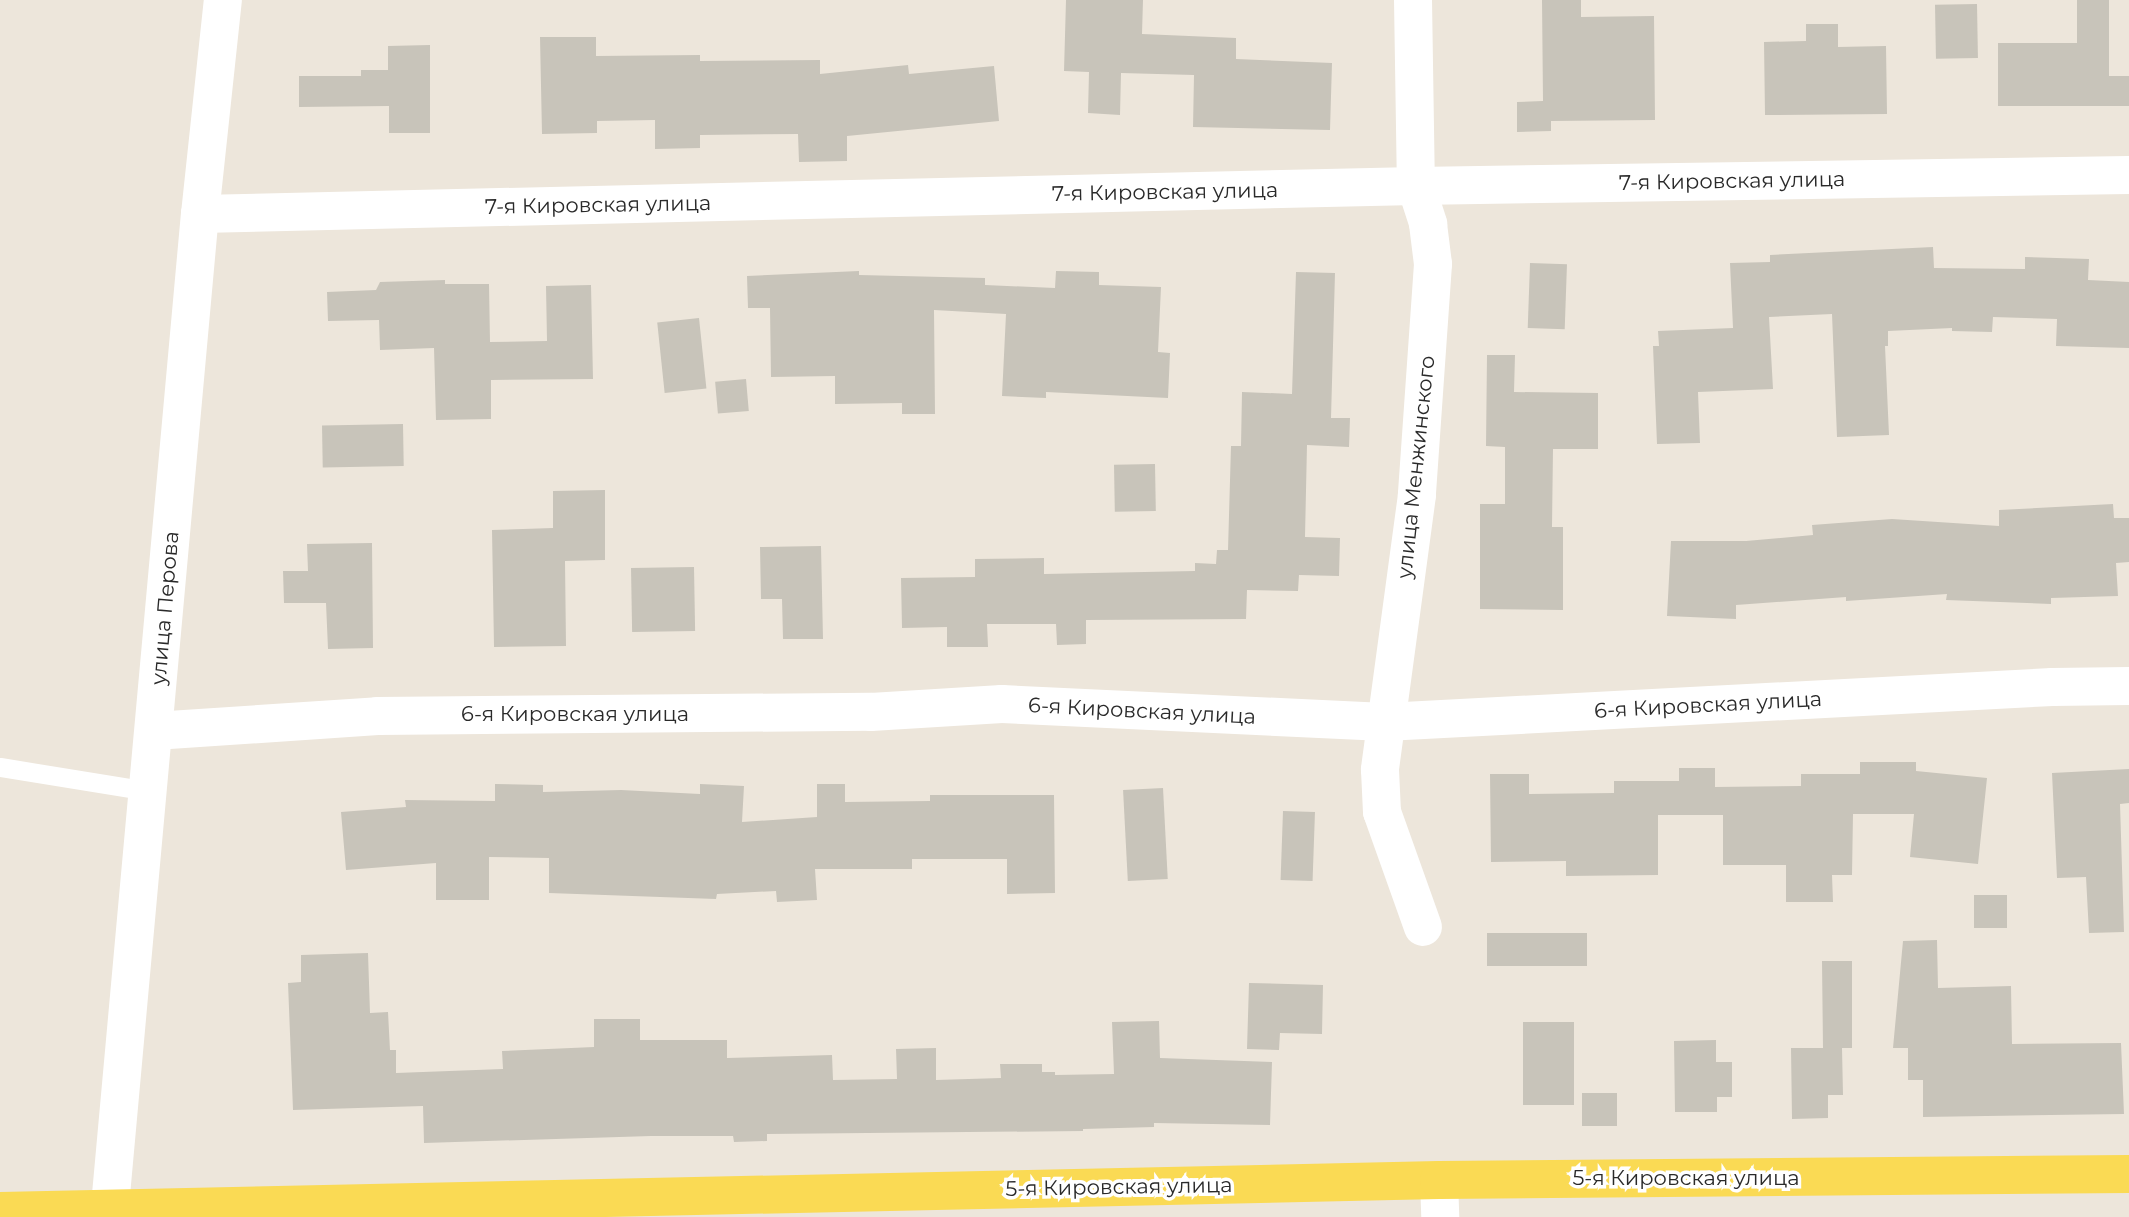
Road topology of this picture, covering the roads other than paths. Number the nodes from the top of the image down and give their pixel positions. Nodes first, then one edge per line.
1 (223, 0) edge
2 (1413, 0) edge
3 (2129, 175) edge
4 (1416, 186) junction
5 (200, 214) junction
6 (2129, 686) edge
7 (1385, 722) junction
8 (154, 731) junction
9 (0, 767) edge
10 (149, 791) junction
11 (1423, 927) dead end
12 (2129, 1174) edge
13 (1439, 1198) edge
14 (0, 1211) edge
15 (109, 1214) edge

1 - 5 street, улица Перова
2 - 4 street, улица Менжинского
3 - 4 street, 7-я Кировская улица
4 - 5 street, 7-я Кировская улица
4 - 7 street, улица Менжинского
5 - 8 street, улица Перова
6 - 7 street, 6-я Кировская улица
7 - 8 street, 6-я Кировская улица
7 - 11 street, улица Менжинского
8 - 10 street, улица Перова
9 - 10 lane
10 - 15 street, улица Перова
12 - 13 main road, 5-я Кировская улица
13 - 15 main road, 5-я Кировская улица
14 - 15 main road, 5-я Кировская улица

